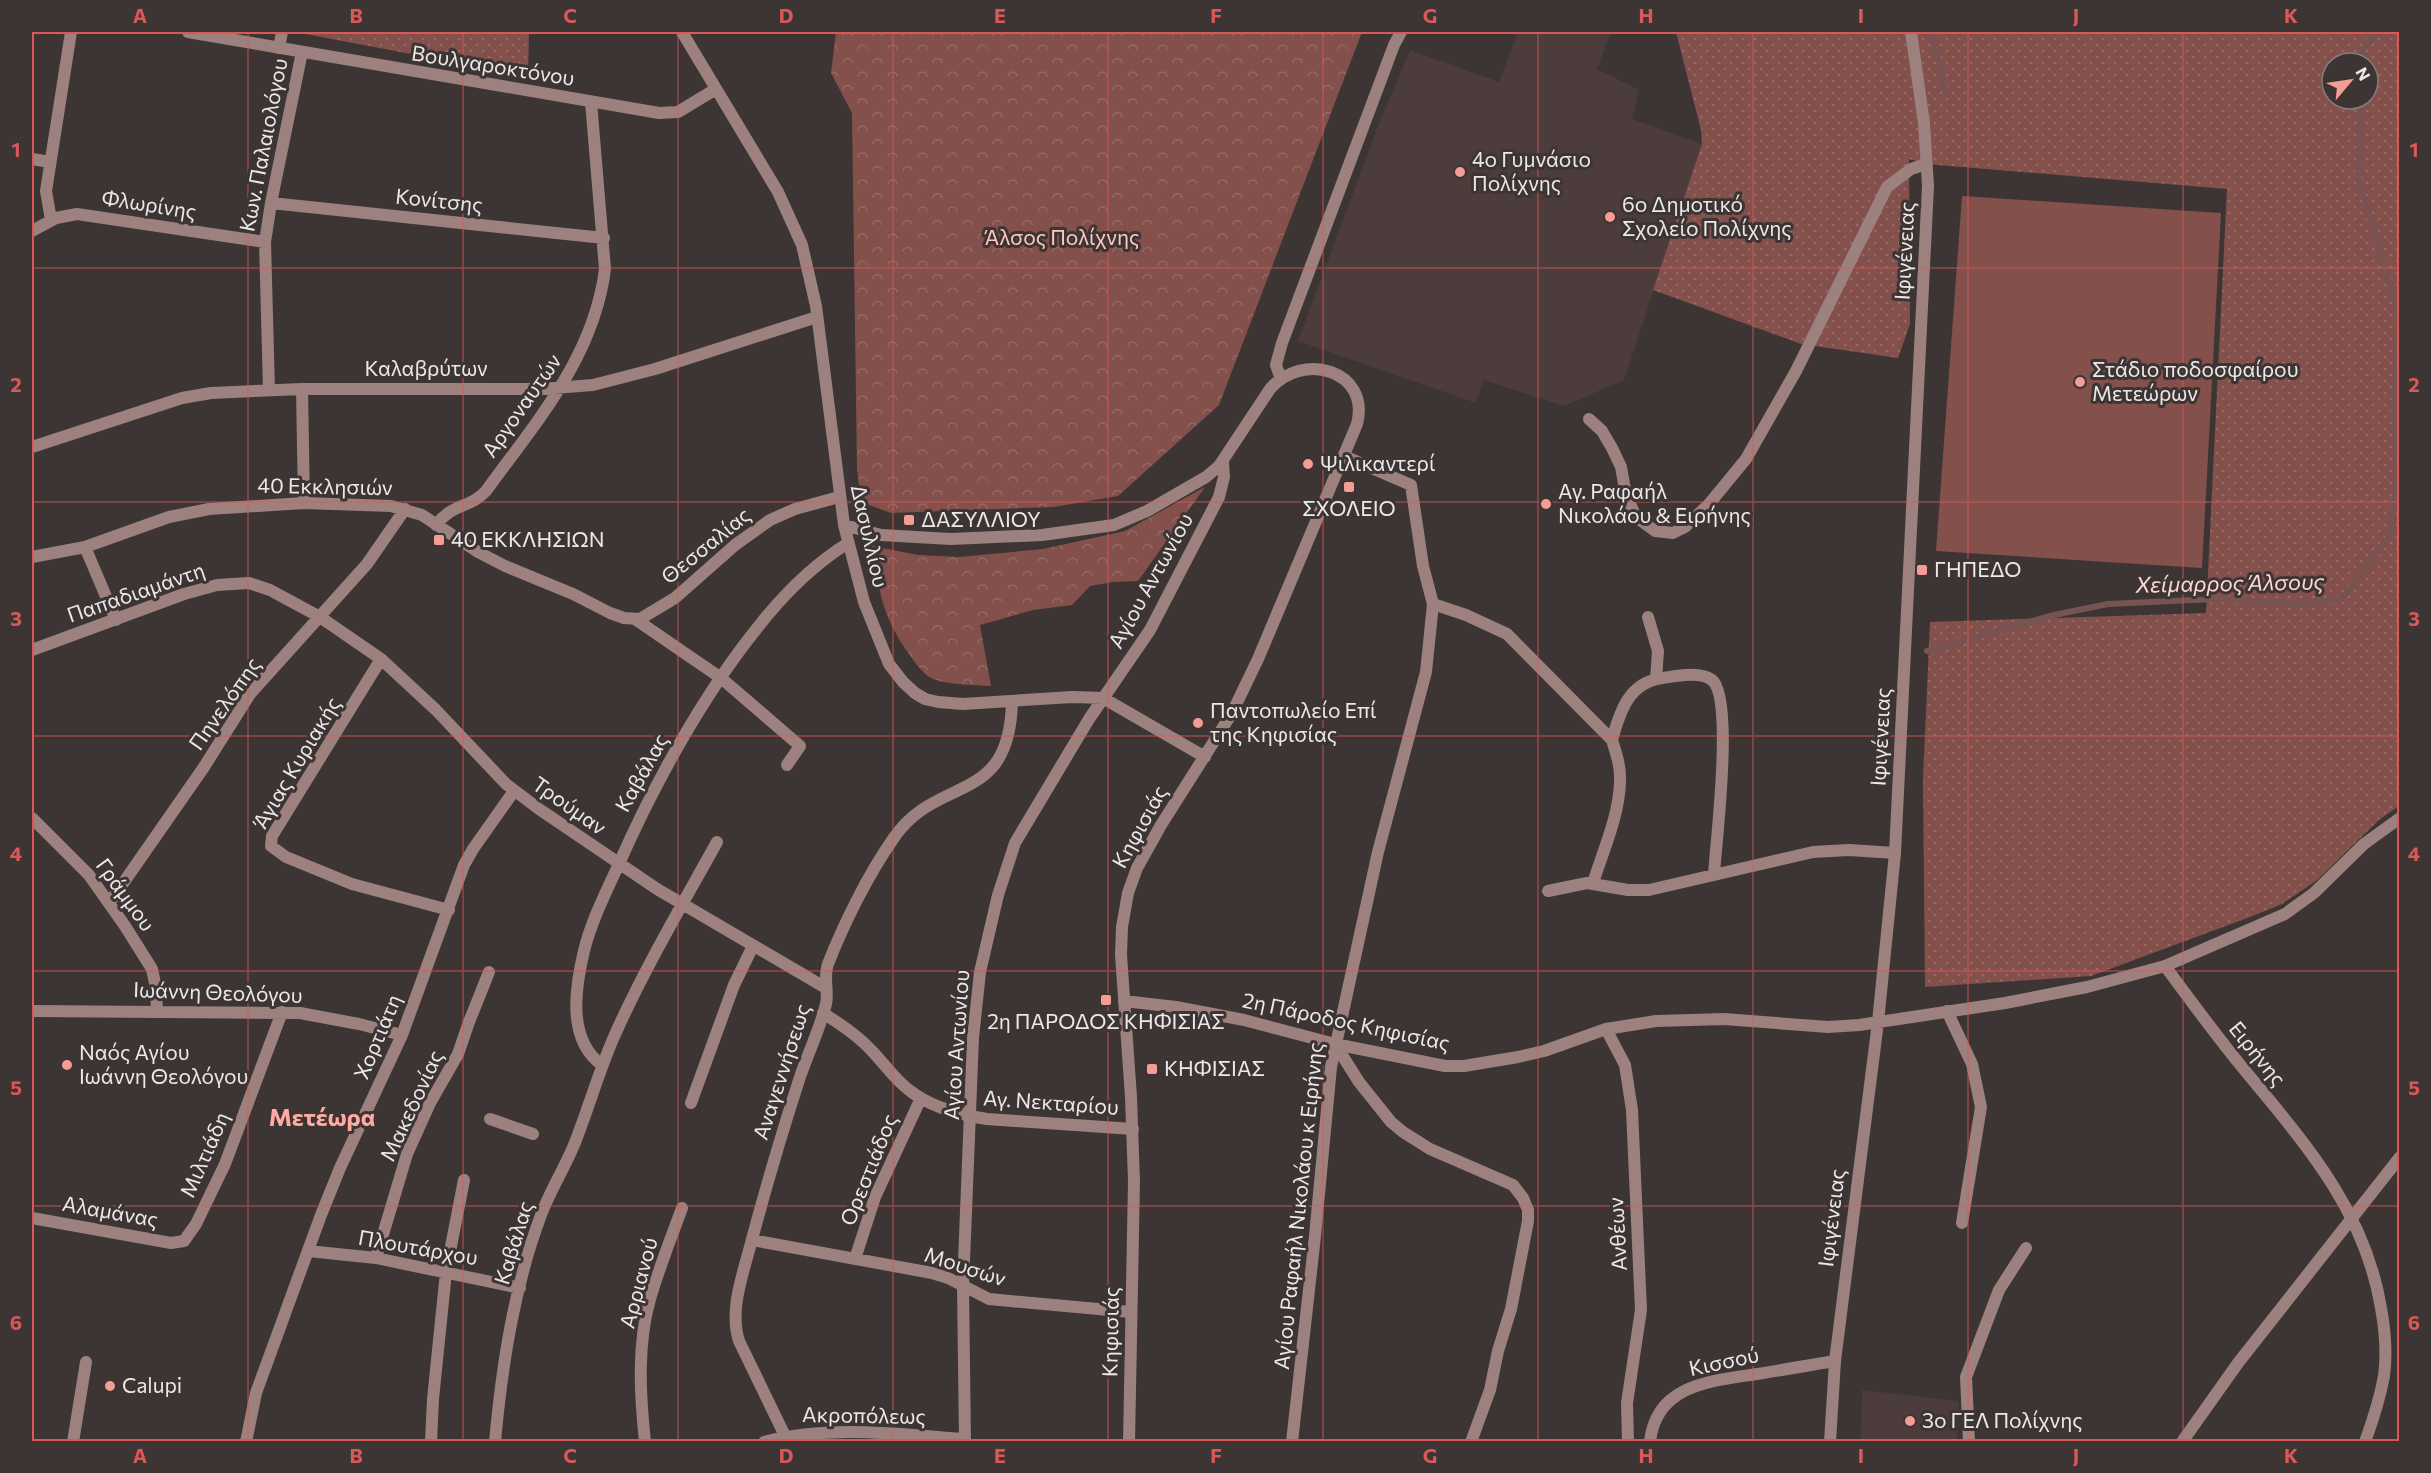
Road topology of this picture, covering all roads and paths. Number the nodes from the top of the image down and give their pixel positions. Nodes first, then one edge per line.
1 (72, 32) edge
2 (188, 32) edge
3 (282, 32) edge
4 (682, 32) edge
5 (1401, 32) edge
6 (1911, 32) edge
7 (279, 48) junction
8 (302, 52) junction
9 (716, 89) junction
10 (591, 102) junction
11 (32, 159) edge
12 (50, 162) junction
13 (1926, 164) junction
14 (271, 203) junction
15 (51, 220) junction
16 (32, 231) edge
17 (604, 238) junction
18 (265, 242) junction
19 (817, 317) junction
20 (1281, 379) junction
21 (561, 388) junction
22 (302, 389) junction
23 (269, 390) junction
24 (1589, 419) dead end
25 (32, 447) edge
26 (1344, 456) junction
27 (1223, 462) junction
28 (839, 497) junction
29 (304, 503) junction
30 (405, 509) junction
31 (436, 525) junction
32 (844, 525) junction
33 (848, 543) junction
34 (85, 547) junction
35 (32, 557) edge
36 (1432, 604) junction
37 (320, 617) junction
38 (1648, 617) dead end
39 (116, 620) junction
40 (635, 620) junction
41 (32, 650) edge
42 (381, 659) junction
43 (721, 678) junction
44 (1656, 679) junction
45 (1103, 698) junction
46 (1012, 701) junction
47 (1612, 740) junction
48 (1205, 757) junction
49 (787, 765) dead end
50 (514, 791) junction
51 (32, 818) edge
52 (2400, 818) edge
53 (717, 842) dead end
54 (1895, 853) junction
55 (619, 864) junction
56 (1714, 874) junction
57 (1593, 883) junction
58 (1548, 891) dead end
59 (110, 902) junction
60 (682, 904) junction
61 (449, 910) junction
62 (753, 946) junction
63 (2165, 966) junction
64 (489, 972) dead end
65 (826, 988) junction
66 (1124, 1001) junction
67 (32, 1011) edge
68 (157, 1011) junction
69 (1947, 1011) junction
70 (282, 1012) junction
71 (823, 1013) junction
72 (1878, 1022) junction
73 (1606, 1029) junction
74 (402, 1035) junction
75 (1335, 1044) junction
76 (602, 1065) junction
77 (921, 1098) junction
78 (691, 1102) dead end
79 (971, 1117) junction
80 (490, 1119) dead end
81 (1133, 1129) junction
82 (533, 1134) dead end
83 (2400, 1157) edge
84 (464, 1180) dead end
85 (682, 1208) dead end
86 (32, 1218) edge
87 (2353, 1219) junction
88 (1962, 1223) dead end
89 (752, 1240) junction
90 (181, 1242) joint
91 (2026, 1248) dead end
92 (308, 1251) junction
93 (376, 1258) junction
94 (855, 1259) junction
95 (446, 1272) junction
96 (963, 1286) junction
97 (520, 1288) junction
98 (1131, 1312) junction
99 (1835, 1361) junction
100 (86, 1362) dead end
101 (787, 1439) edge
102 (964, 1440) edge
103 (73, 1442) edge
104 (246, 1442) edge
105 (431, 1442) edge
106 (495, 1442) edge
107 (645, 1442) edge
108 (764, 1442) edge
109 (1129, 1442) edge
110 (1292, 1442) edge
111 (1471, 1442) edge
112 (1628, 1442) edge
113 (1650, 1442) edge
114 (1830, 1442) edge
115 (1969, 1442) edge
116 (2182, 1442) edge
117 (2365, 1442) edge

1 - 12 street
2 - 7 street, Βουλγαροκτόνου
3 - 7 street
4 - 9 street, Δασυλλίου
5 - 20 street
6 - 13 street, Ιφιγένειας
7 - 8 street, Βουλγαροκτόνου
8 - 10 street, Βουλγαροκτόνου
8 - 14 street, Κων. Παλαιολόγου
9 - 10 street, Βουλγαροκτόνου
9 - 19 street, Δασυλλίου
10 - 17 street, Αργοναυτών
11 - 12 street
12 - 15 street
13 - 24 street
13 - 54 street, Ιφιγένειας
14 - 17 street, Κονίτσης
14 - 18 street, Κων. Παλαιολόγου
15 - 16 street, Φλωρίνης
15 - 18 street, Φλωρίνης
17 - 21 street, Αργοναυτών
18 - 23 street, Κων. Παλαιολόγου
19 - 21 street, Καλαβρύτων
19 - 28 street, Δασυλλίου
20 - 26 street, Κηφισιάς
20 - 27 street
21 - 22 street, Καλαβρύτων
21 - 31 street, Αργοναυτών
22 - 23 street, Καλαβρύτων
22 - 29 street
23 - 25 street, Καλαβρύτων
26 - 36 street, Αγίου Ραφαήλ Νικολάου κ Ειρήνης
26 - 48 street, Κηφισιάς
27 - 32 street
27 - 45 street, Αγίου Αντωνίου
28 - 32 street, Δασυλλίου
28 - 40 street, Θεσσαλίας
29 - 30 street, 40 Εκκλησιών
29 - 34 street, 40 Εκκλησιών
30 - 31 street, 40 Εκκλησιών
30 - 37 street, Πηνελόπης
31 - 40 street, 40 Εκκλησιών
32 - 33 street, Δασυλλίου
33 - 43 street, Καβάλας
33 - 46 street, Δασυλλίου
34 - 35 street, 40 Εκκλησιών
34 - 39 street
36 - 47 street
36 - 75 street, Αγίου Ραφαήλ Νικολάου κ Ειρήνης
37 - 39 street, Παπαδιαμάντη
37 - 42 street, Τρούμαν
37 - 59 street, Πηνελόπης
38 - 44 street
39 - 41 street, Παπαδιαμάντη
40 - 43 street, 40 Εκκλησιών
42 - 50 street, Τρούμαν
42 - 61 street, Άγιας Κυριακής
43 - 49 street, 40 Εκκλησιών
43 - 55 street, Καβάλας
44 - 47 street
44 - 56 street
45 - 46 street, Δασυλλίου
45 - 48 street, Δασυλλίου
45 - 79 street, Αγίου Αντωνίου
46 - 65 street, Αναγεννήσεως
47 - 57 street
48 - 66 street, Κηφισιάς
50 - 55 street, Τρούμαν
50 - 61 street, Χορτιάτη
51 - 59 street, Γράμμου
52 - 63 street
53 - 60 street, Καβάλας
54 - 56 street
54 - 72 street, Ιφιγένειας
55 - 60 street, Τρούμαν
55 - 76 street, Καβάλας
56 - 57 street
57 - 58 street
59 - 68 street, Γράμμου
60 - 62 street, Τρούμαν
60 - 76 street, Καβάλας
61 - 74 street, Χορτιάτη
62 - 65 street, Τρούμαν
62 - 78 street
63 - 69 street
63 - 87 street, Ειρήνης
64 - 93 street, Μακεδονίας
65 - 71 street, Αναγεννήσεως
66 - 75 street, 2η Πάροδος Κηφισίας
66 - 81 street, Κηφισιάς
67 - 68 street, Ιωάννη Θεολόγου
68 - 70 street, Ιωάννη Θεολόγου
69 - 72 street
69 - 88 street
70 - 74 street, Ιωάννη Θεολόγου
70 - 90 street, Μιλτιάδη
71 - 77 street, Αγ. Νεκταρίου
71 - 89 street, Αναγεννήσεως
72 - 73 street, 2η Πάροδος Κηφισίας
72 - 99 street, Ιφιγένειας
73 - 75 street, 2η Πάροδος Κηφισίας
73 - 112 street, Ανθέων
74 - 92 street, Χορτιάτη
75 - 110 street, Αγίου Ραφαήλ Νικολάου κ Ειρήνης
75 - 111 street
76 - 97 street, Καβάλας
77 - 79 street, Αγ. Νεκταρίου
77 - 94 street, Ορεστιάδος
79 - 81 street, Αγ. Νεκταρίου
79 - 96 street, Αγίου Αντωνίου
80 - 82 street
81 - 98 street, Κηφισιάς
83 - 87 street
84 - 95 street
85 - 107 street, Αρριανού
86 - 90 street, Αλαμάνας
87 - 116 street
87 - 117 street, Ειρήνης
89 - 94 street, Μουσών
89 - 101 street, Αναγεννήσεως
91 - 115 street
92 - 93 street, Πλουτάρχου
92 - 104 street, Χορτιάτη
93 - 95 street, Πλουτάρχου
94 - 96 street, Μουσών
95 - 97 street, Πλουτάρχου
95 - 105 street
96 - 98 street, Μουσών
96 - 102 street, Αγίου Αντωνίου
97 - 106 street, Καβάλας
98 - 109 street, Κηφισιάς
99 - 113 street, Κισσού
99 - 114 street, Ιφιγένειας
100 - 103 street
101 - 102 street, Ακροπόλεως
101 - 108 street, Ακροπόλεως

